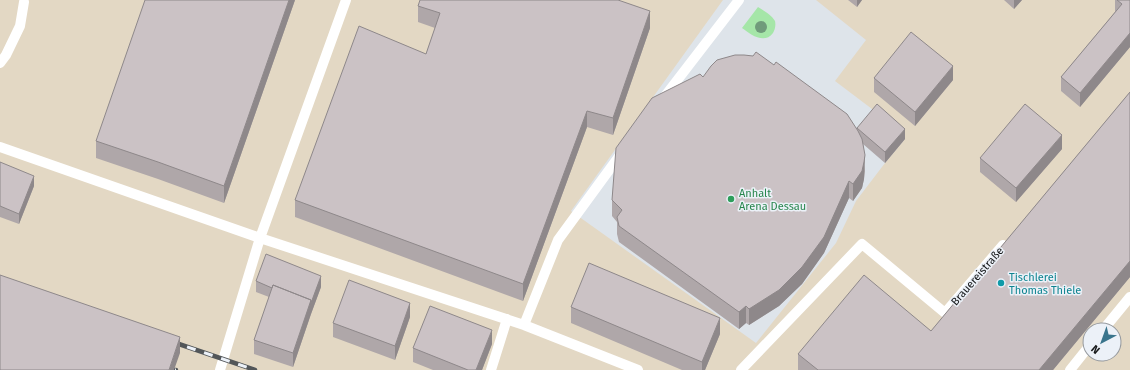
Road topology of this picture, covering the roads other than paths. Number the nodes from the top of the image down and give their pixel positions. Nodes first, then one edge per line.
1 (346, 0) edge
2 (739, 0) edge
3 (24, 2) dead end
4 (0, 63) edge
5 (655, 108) edge
6 (628, 144) edge
7 (0, 147) edge
8 (260, 238) junction
9 (1007, 240) edge
10 (1130, 297) edge
11 (507, 319) junction
12 (1110, 322) edge
13 (524, 324) junction
14 (1082, 355) edge
15 (220, 370) edge
16 (491, 370) edge
17 (638, 370) edge
18 (741, 370) edge
19 (1070, 370) edge

1 - 8 lane
2 - 5 lane
3 - 4 lane
6 - 13 lane
7 - 8 lane
8 - 11 lane
8 - 15 lane
9 - 18 lane, Brauereistraße
10 - 12 lane
11 - 13 lane
11 - 16 lane
13 - 17 lane
14 - 19 lane

